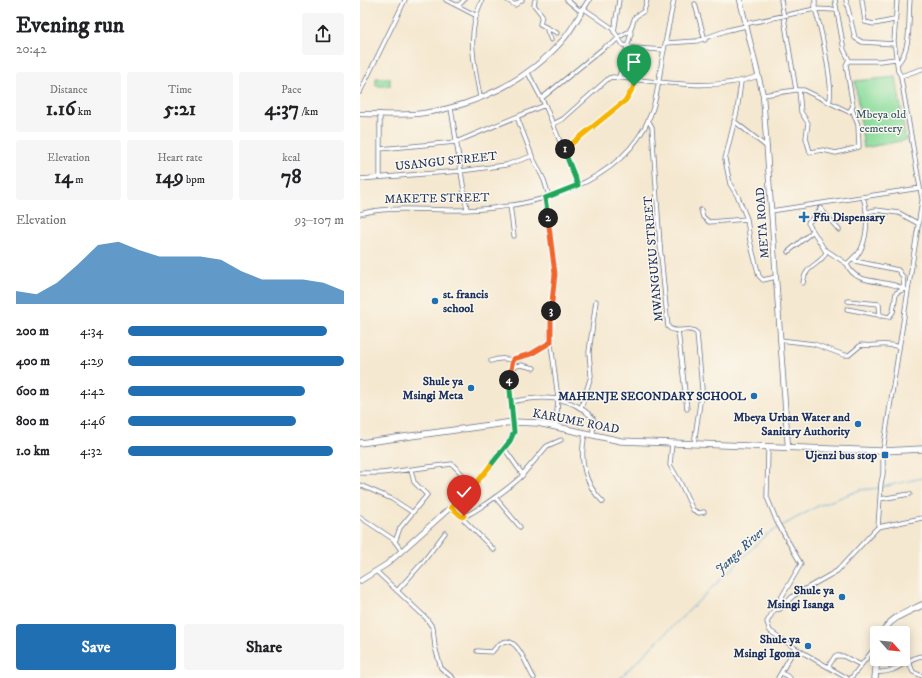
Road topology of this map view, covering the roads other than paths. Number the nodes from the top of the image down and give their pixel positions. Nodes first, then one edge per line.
1 (405, 0) edge
2 (446, 0) edge
3 (464, 0) edge
4 (482, 0) edge
5 (507, 0) edge
6 (522, 0) edge
7 (534, 0) edge
8 (567, 0) edge
9 (589, 0) edge
10 (619, 0) edge
11 (647, 0) edge
12 (674, 0) edge
13 (740, 0) edge
14 (781, 0) edge
15 (815, 0) edge
16 (835, 0) edge
17 (846, 0) edge
18 (862, 0) edge
19 (897, 0) edge
20 (910, 0) edge
21 (695, 4) dead end
22 (456, 5) junction
23 (583, 8) junction
24 (815, 9) junction
25 (836, 10) junction
26 (475, 15) junction
27 (783, 16) junction
28 (894, 20) junction
29 (746, 25) junction
30 (630, 29) junction
31 (547, 30) junction
32 (614, 32) junction
33 (557, 33) dead end
34 (617, 39) junction
35 (551, 40) dead end
36 (705, 40) junction
37 (666, 43) junction
38 (894, 44) junction
39 (626, 47) junction
40 (664, 50) junction
41 (850, 60) junction
42 (897, 61) junction
43 (922, 69) edge
44 (528, 73) junction
45 (759, 76) junction
46 (901, 76) junction
47 (618, 77) junction
48 (635, 80) junction
49 (741, 82) junction
50 (659, 83) junction
51 (797, 90) junction
52 (360, 92) edge
53 (763, 95) junction
54 (480, 98) junction
55 (542, 98) junction
56 (829, 102) junction
57 (545, 105) junction
58 (451, 108) junction
59 (852, 109) junction
60 (360, 114) edge
61 (380, 114) junction
62 (517, 117) junction
63 (648, 120) junction
64 (734, 121) junction
65 (553, 124) junction
66 (456, 142) junction
67 (767, 147) junction
68 (380, 149) junction
69 (564, 150) junction
70 (532, 156) junction
71 (460, 171) junction
72 (380, 177) junction
73 (360, 179) edge
74 (578, 185) junction
75 (920, 188) junction
76 (547, 197) junction
77 (863, 197) junction
78 (922, 200) edge
79 (817, 204) junction
80 (510, 205) junction
81 (821, 209) junction
82 (467, 210) junction
83 (701, 210) dead end
84 (771, 211) junction
85 (867, 212) junction
86 (360, 214) edge
87 (746, 219) junction
88 (919, 224) junction
89 (839, 230) dead end
90 (812, 232) junction
91 (514, 236) dead end
92 (826, 250) junction
93 (788, 252) dead end
94 (856, 255) junction
95 (847, 264) junction
96 (776, 277) junction
97 (803, 283) dead end
98 (906, 290) junction
99 (596, 301) dead end
100 (848, 301) dead end
101 (847, 309) dead end
102 (880, 316) junction
103 (678, 331) junction
104 (780, 340) junction
105 (551, 342) junction
106 (899, 347) junction
107 (513, 359) junction
108 (491, 361) dead end
109 (511, 367) junction
110 (534, 368) dead end
111 (558, 398) junction
112 (511, 402) junction
113 (581, 408) junction
114 (687, 409) dead end
115 (514, 422) junction
116 (556, 426) junction
117 (585, 434) junction
118 (593, 435) junction
119 (560, 440) dead end
120 (360, 443) edge
121 (672, 443) junction
122 (694, 444) junction
123 (788, 447) junction
124 (504, 448) junction
125 (768, 448) junction
126 (922, 449) edge
127 (884, 451) junction
128 (411, 470) junction
129 (360, 473) edge
130 (523, 474) junction
131 (360, 485) edge
132 (474, 486) junction
133 (910, 494) dead end
134 (495, 497) junction
135 (880, 498) junction
136 (603, 502) dead end
137 (451, 507) junction
138 (412, 512) junction
139 (704, 512) dead end
140 (360, 517) edge
141 (462, 517) junction
142 (922, 518) edge
143 (520, 527) dead end
144 (878, 527) junction
145 (445, 533) dead end
146 (395, 542) junction
147 (401, 550) junction
148 (494, 550) dead end
149 (376, 571) junction
150 (360, 581) edge
151 (397, 591) junction
152 (922, 604) edge
153 (774, 610) junction
154 (886, 626) edge
155 (794, 648) junction
156 (477, 651) dead end
157 (870, 654) edge
158 (922, 656) edge
159 (910, 662) edge
160 (910, 664) edge
161 (861, 665) junction
162 (901, 666) edge
163 (828, 667) junction
164 (782, 672) junction
165 (854, 674) junction
166 (876, 675) edge
167 (446, 676) edge
168 (922, 676) edge
169 (454, 678) edge
170 (534, 678) edge
171 (778, 678) edge
172 (790, 678) edge
173 (847, 678) edge
174 (851, 678) edge
175 (859, 678) edge

1 - 52 street
2 - 22 street
3 - 22 street
4 - 26 street
5 - 6 street
7 - 31 street
8 - 23 street
9 - 23 street
10 - 32 street
11 - 30 street
12 - 37 street, MAKETE STREET
13 - 29 street, META ROAD
14 - 27 street
15 - 24 street
16 - 25 street
17 - 38 street
18 - 28 street
19 - 28 street
20 - 42 street
21 - 36 street
22 - 26 street
23 - 32 street
23 - 44 street
24 - 25 street
24 - 27 street
24 - 56 street
25 - 41 street
26 - 54 street
27 - 29 street
27 - 51 street
28 - 38 street
29 - 36 street
29 - 45 street, META ROAD
30 - 34 street
30 - 39 street
31 - 33 street
31 - 35 street
32 - 34 street
34 - 39 street
34 - 55 street
36 - 37 street
37 - 40 street, MAKETE STREET
38 - 42 street
39 - 40 street
39 - 47 street
40 - 50 street, MAKETE STREET
41 - 42 street
41 - 59 street
42 - 46 street
43 - 46 street
44 - 54 street
44 - 55 street
45 - 49 street
45 - 53 street, META ROAD
46 - 75 street
47 - 48 street
47 - 65 street
48 - 50 street
48 - 69 street
49 - 50 street
49 - 64 street
50 - 63 street, MAKETE STREET
51 - 53 street
51 - 56 street
51 - 59 street
53 - 67 street, META ROAD
54 - 58 street
55 - 57 street
56 - 59 street
57 - 62 street
57 - 65 street
58 - 61 street
58 - 66 street
60 - 61 street
61 - 68 street
62 - 66 street
62 - 70 street
63 - 74 street, MAKETE STREET
63 - 103 street, MWANGUKU STREET
64 - 67 street
64 - 87 street
65 - 69 street
66 - 68 street
66 - 71 street
67 - 84 street, META ROAD
68 - 72 street
69 - 74 street
70 - 71 street, USANGU STREET
70 - 76 street
71 - 72 street, USANGU STREET
71 - 82 street
72 - 73 street, USANGU STREET
74 - 76 street, MAKETE STREET
75 - 77 street
75 - 78 street
76 - 80 street, MAKETE STREET
76 - 105 street
77 - 79 street
77 - 85 street
78 - 88 street
79 - 81 street
79 - 84 street
80 - 82 street, MAKETE STREET
80 - 91 street
81 - 89 street
81 - 90 street
82 - 86 street, MAKETE STREET
83 - 87 street
84 - 96 street, META ROAD
85 - 88 street
85 - 94 street
87 - 96 street
88 - 98 street
90 - 92 street
90 - 93 street
92 - 95 street
92 - 97 street
94 - 95 street
94 - 98 street
95 - 98 street
96 - 104 street, META ROAD
98 - 102 street
98 - 106 street
99 - 113 street
100 - 102 street
101 - 102 street
103 - 114 street
103 - 122 street, MWANGUKU STREET
104 - 106 street
104 - 123 street, META ROAD
105 - 107 street
105 - 111 street
106 - 127 street
107 - 108 street
107 - 109 street
109 - 110 street
109 - 112 street
111 - 112 street
111 - 113 street
111 - 116 street
112 - 115 street
113 - 118 street
115 - 116 highway, KARUME ROAD
115 - 120 highway, KARUME ROAD
115 - 124 street
116 - 117 highway, KARUME ROAD
117 - 118 highway, KARUME ROAD
117 - 136 street
118 - 121 highway, KARUME ROAD
119 - 130 street
121 - 122 highway, KARUME ROAD
121 - 139 street
122 - 125 highway, KARUME ROAD
123 - 125 highway, KARUME ROAD
123 - 127 highway, KARUME ROAD
124 - 130 street
124 - 132 street
125 - 153 street
126 - 127 highway, KARUME ROAD
127 - 135 street
128 - 129 street
128 - 132 street
128 - 138 street
130 - 134 street
131 - 138 street
132 - 137 street
133 - 135 street
134 - 141 street
134 - 143 street
135 - 144 street
137 - 141 street
137 - 147 street
138 - 146 street
140 - 146 street
141 - 148 street
142 - 144 street
144 - 153 street
145 - 151 street
146 - 147 street
147 - 149 street
149 - 150 street
149 - 151 street
151 - 167 street
152 - 154 highway
153 - 155 street
155 - 163 street
155 - 164 street
156 - 170 street
157 - 161 street
158 - 159 street
160 - 168 street
161 - 163 street
161 - 165 street
162 - 166 street
163 - 173 street
164 - 171 street
164 - 172 street
165 - 174 street
165 - 175 street
167 - 169 street

